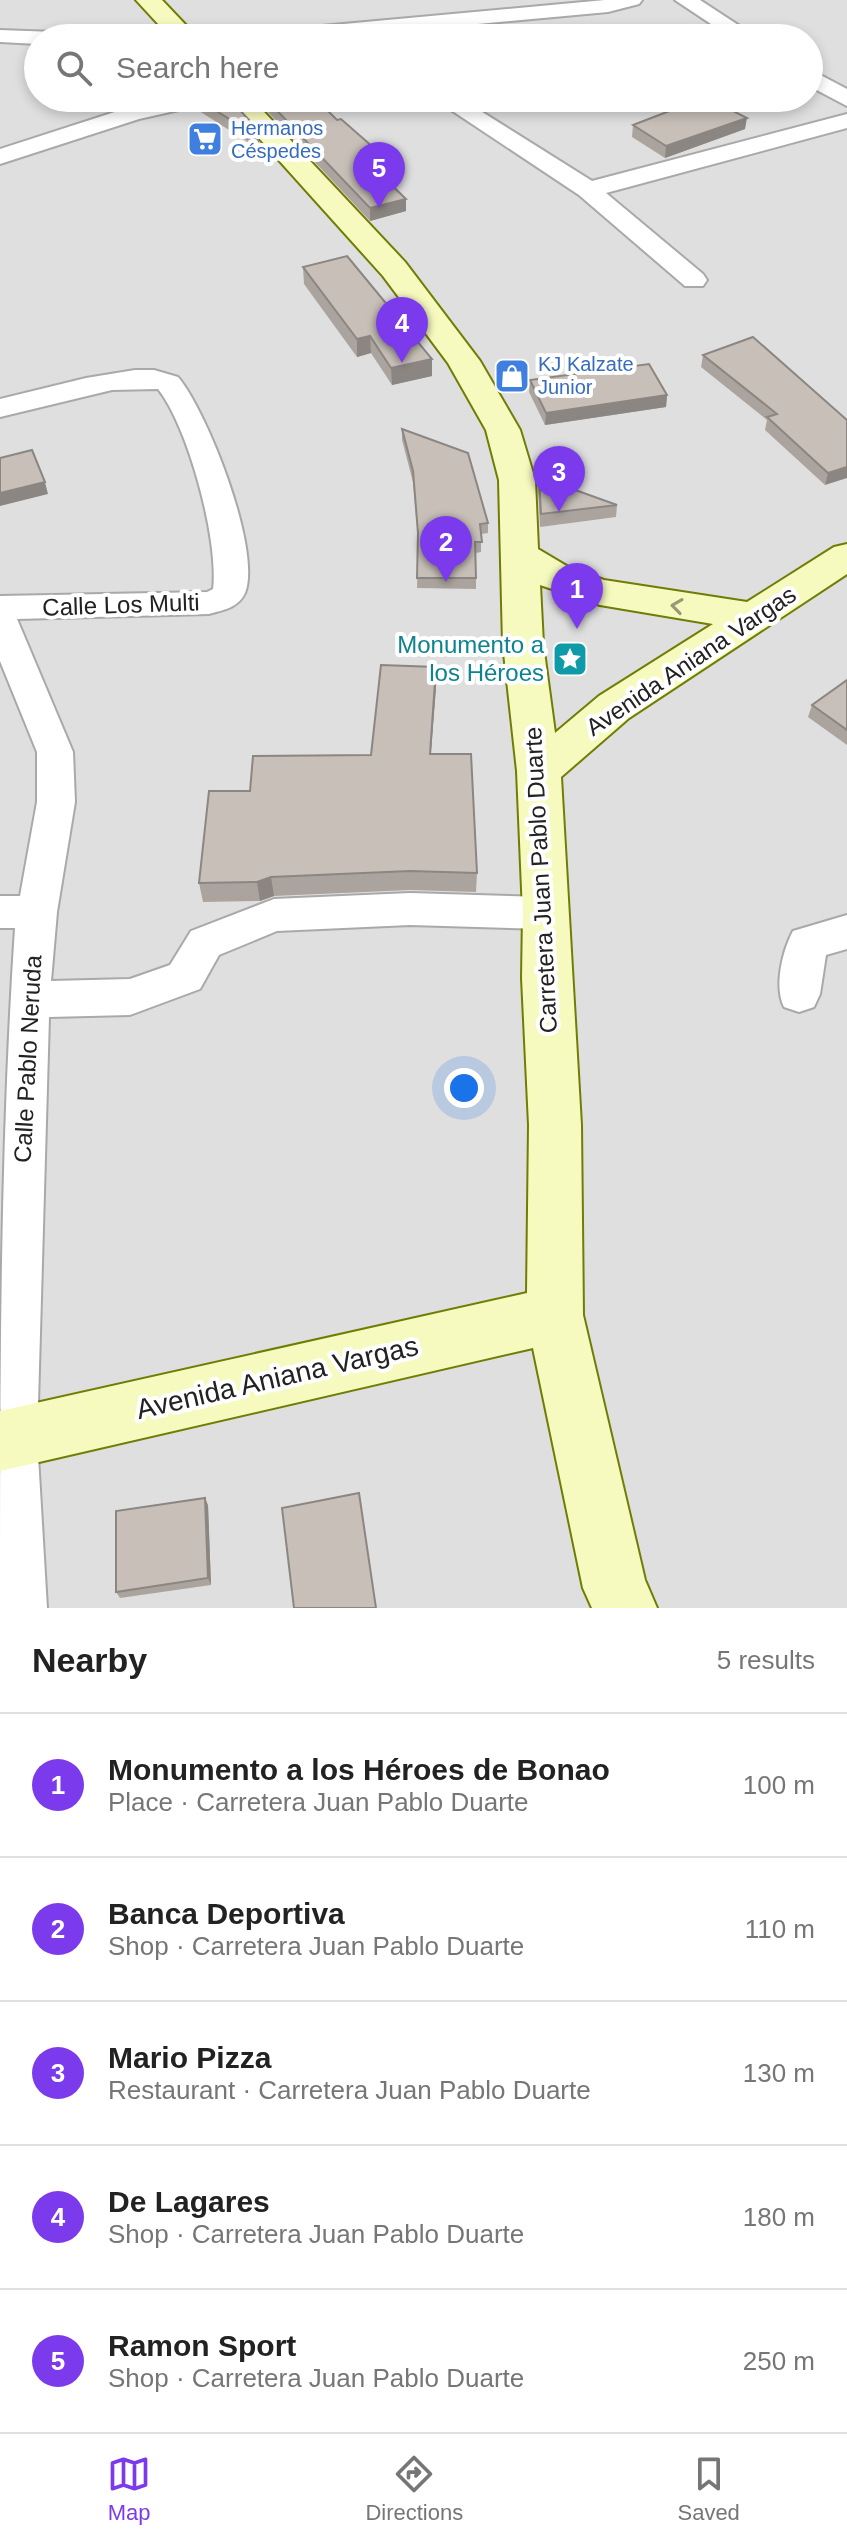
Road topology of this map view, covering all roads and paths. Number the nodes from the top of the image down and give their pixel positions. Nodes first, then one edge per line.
1 (148, 0) edge
2 (423, 0) edge
3 (632, 0) edge
4 (685, 0) edge
5 (453, 22) junction
6 (171, 24) edge
7 (428, 24) edge
8 (724, 24) edge
9 (0, 36) edge
10 (24, 37) edge
11 (823, 84) edge
12 (847, 99) edge
13 (141, 112) edge
14 (249, 112) edge
15 (466, 112) edge
16 (132, 114) junction
17 (847, 121) edge
18 (0, 157) edge
19 (0, 180) edge
20 (588, 190) junction
21 (694, 280) dead end
22 (0, 408) edge
23 (521, 555) junction
24 (847, 556) edge
25 (0, 608) edge
26 (755, 617) junction
27 (0, 618) edge
28 (539, 771) junction
29 (18, 912) edge
30 (546, 913) junction
31 (847, 932) edge
32 (799, 994) dead end
33 (28, 1000) junction
34 (555, 1315) junction
35 (5, 1440) edge
36 (19, 1608) edge
37 (625, 1608) edge

1 - 6 main road
2 - 5 street
3 - 5 street
4 - 8 street
5 - 7 street
9 - 10 street
11 - 12 street
13 - 16 street
14 - 23 main road, Carretera Juan Pablo Duarte
15 - 20 street
16 - 18 street
16 - 19 street
17 - 20 street
20 - 21 street
22 - 25 street, Calle Los Multi
26 -> 23 main road
23 - 28 main road, Carretera Juan Pablo Duarte
24 - 26 main road, Avenida Aniana Vargas
26 - 28 main road, Avenida Aniana Vargas
27 - 29 street, Calle Pablo Neruda
28 - 30 main road, Carretera Juan Pablo Duarte
29 - 33 street, Calle Pablo Neruda
30 - 33 street
30 - 34 main road, Carretera Juan Pablo Duarte
31 - 32 street
33 - 35 street, Calle Pablo Neruda
34 - 35 main road, Avenida Aniana Vargas
34 - 37 main road, Carretera Juan Pablo Duarte
35 - 36 street, Calle Pablo Neruda

